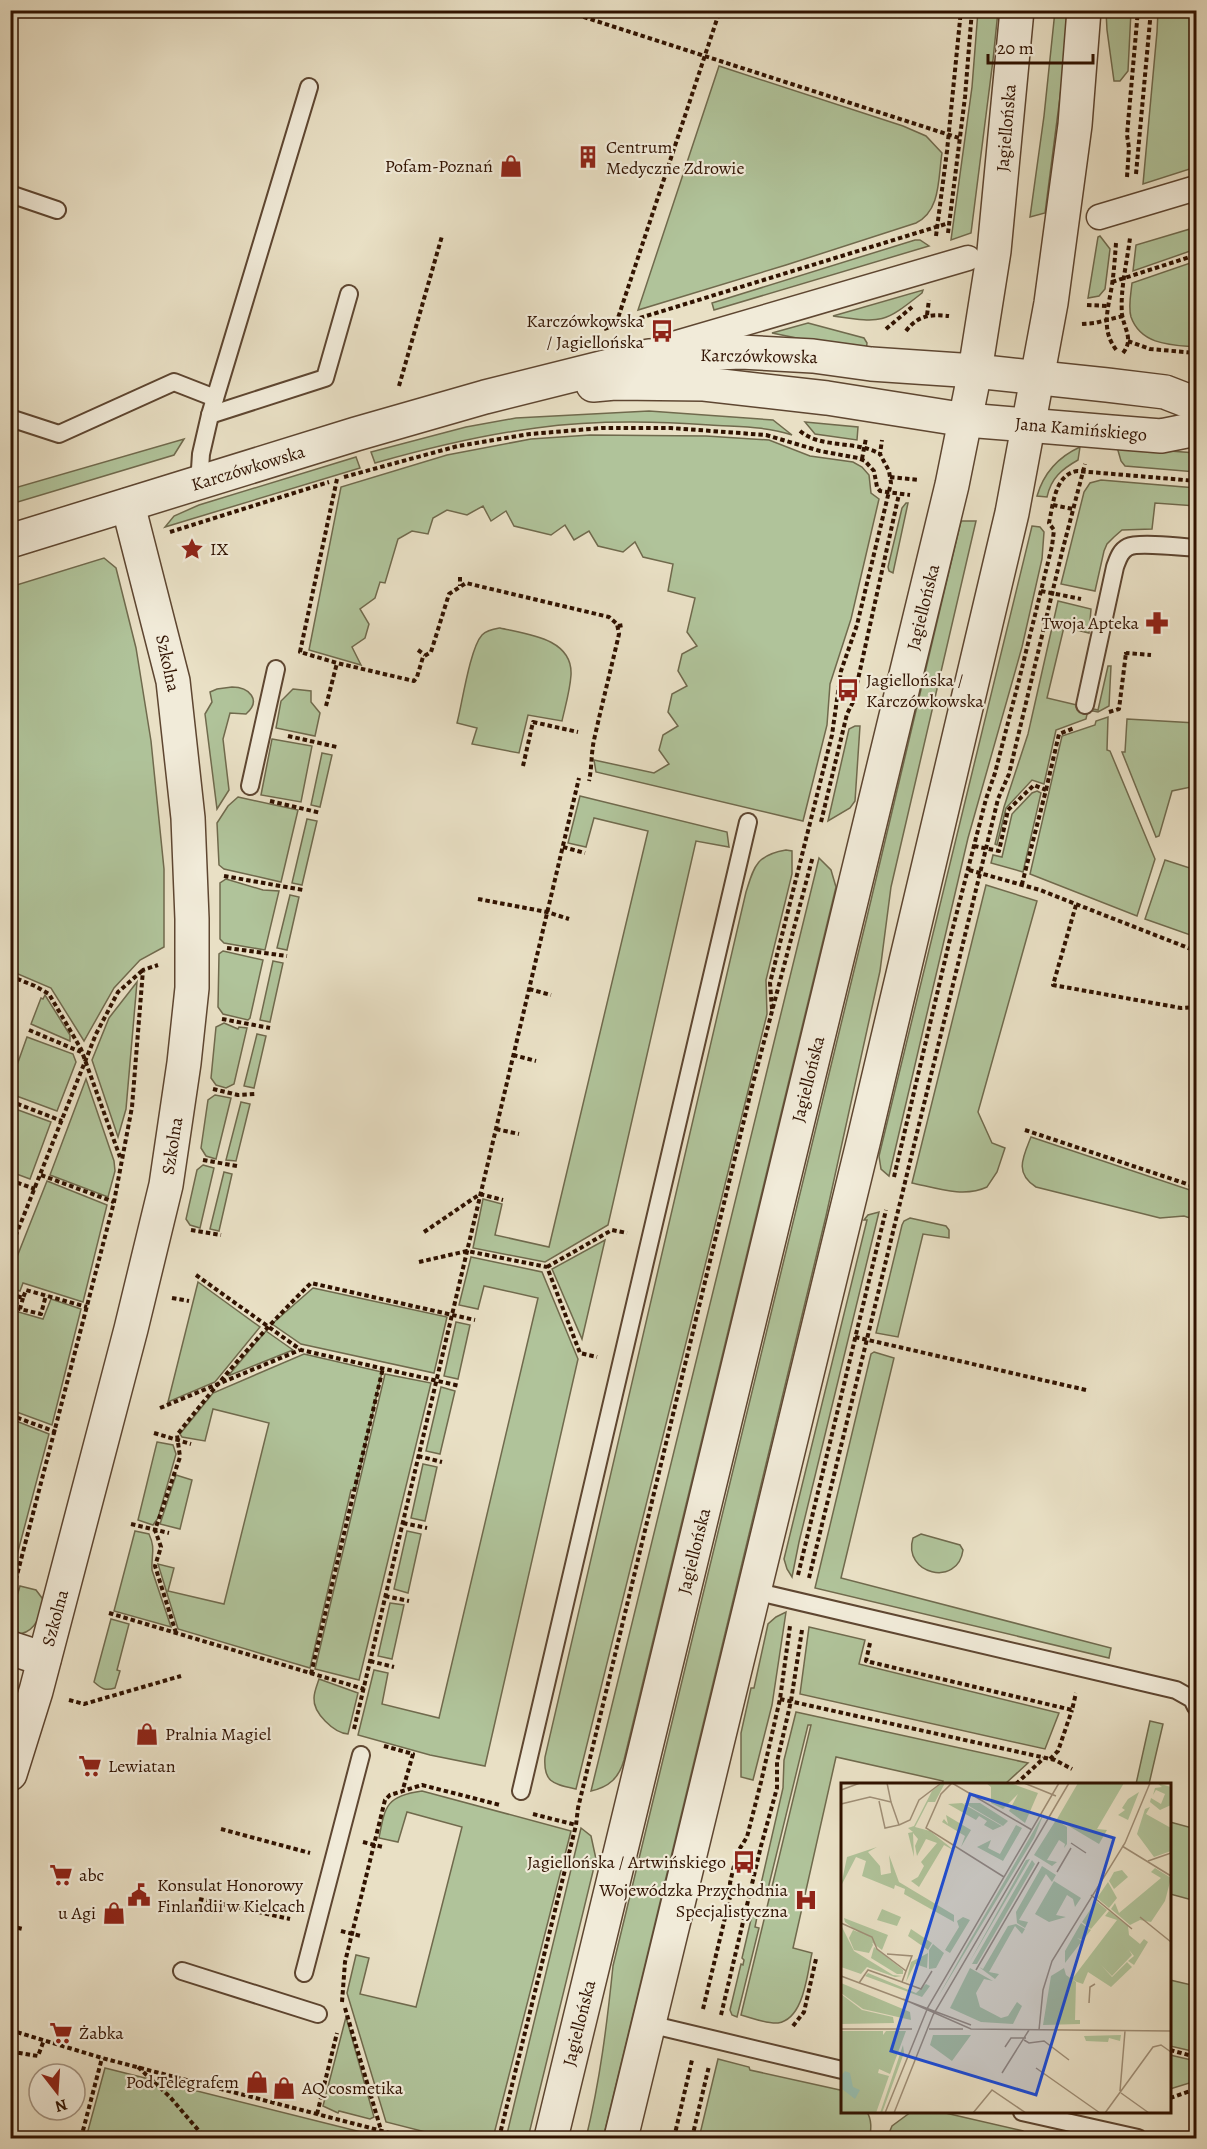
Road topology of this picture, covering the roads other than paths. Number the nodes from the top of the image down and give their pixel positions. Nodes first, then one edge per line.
1 (1017, 10) edge
2 (1084, 10) edge
3 (309, 87) dead end
4 (1197, 188) edge
5 (10, 194) edge
6 (57, 210) dead end
7 (1110, 214) road end
8 (968, 258) dead end
9 (349, 294) dead end
10 (649, 356) junction
11 (975, 371) junction
12 (1038, 377) junction
13 (485, 397) junction
14 (215, 398) junction
15 (1197, 404) edge
16 (210, 415) junction
17 (10, 418) edge
18 (966, 420) junction
19 (1029, 425) junction
20 (1197, 429) edge
21 (199, 484) junction
22 (128, 505) junction
23 (10, 541) edge
24 (1197, 548) edge
25 (276, 669) dead end
26 (1084, 705) dead end
27 (250, 786) dead end
28 (748, 822) dead end
29 (754, 1590) junction
30 (10, 1648) edge
31 (44, 1659) junction
32 (1197, 1707) edge
33 (360, 1755) dead end
34 (10, 1774) edge
35 (521, 1791) dead end
36 (182, 1971) dead end
37 (304, 1973) dead end
38 (318, 2014) dead end
39 (649, 2024) junction
40 (841, 2070) edge
41 (1026, 2113) edge
42 (551, 2139) edge
43 (621, 2139) edge
44 (1138, 2139) edge

1 - 11 street, Jagiellońska
2 - 12 street
3 - 14 lane
4 - 7 street
5 - 6 lane
8 - 10 street
9 - 16 lane
10 - 11 street, Karczówkowska
10 - 13 street, Karczówkowska
11 - 12 street, Karczówkowska
11 - 18 street, Jagiellońska
12 - 15 street
12 - 19 street
13 - 18 street, Karczówkowska
13 - 21 street, Karczówkowska
14 - 16 lane
14 - 17 lane
16 - 21 lane
18 - 19 street, Jana Kamińskiego
18 - 42 street, Jagiellońska
19 - 20 street, Jana Kamińskiego
19 - 29 street
21 - 22 street, Karczówkowska
22 - 23 street, Karczówkowska
22 - 31 street, Szkolna
24 - 26 lane
25 - 27 lane
28 - 35 lane
29 - 32 lane
29 - 39 street
30 - 31 street
31 - 34 street, Szkolna
33 - 37 lane
36 - 38 lane
39 - 40 lane
39 - 43 street
41 - 44 lane

